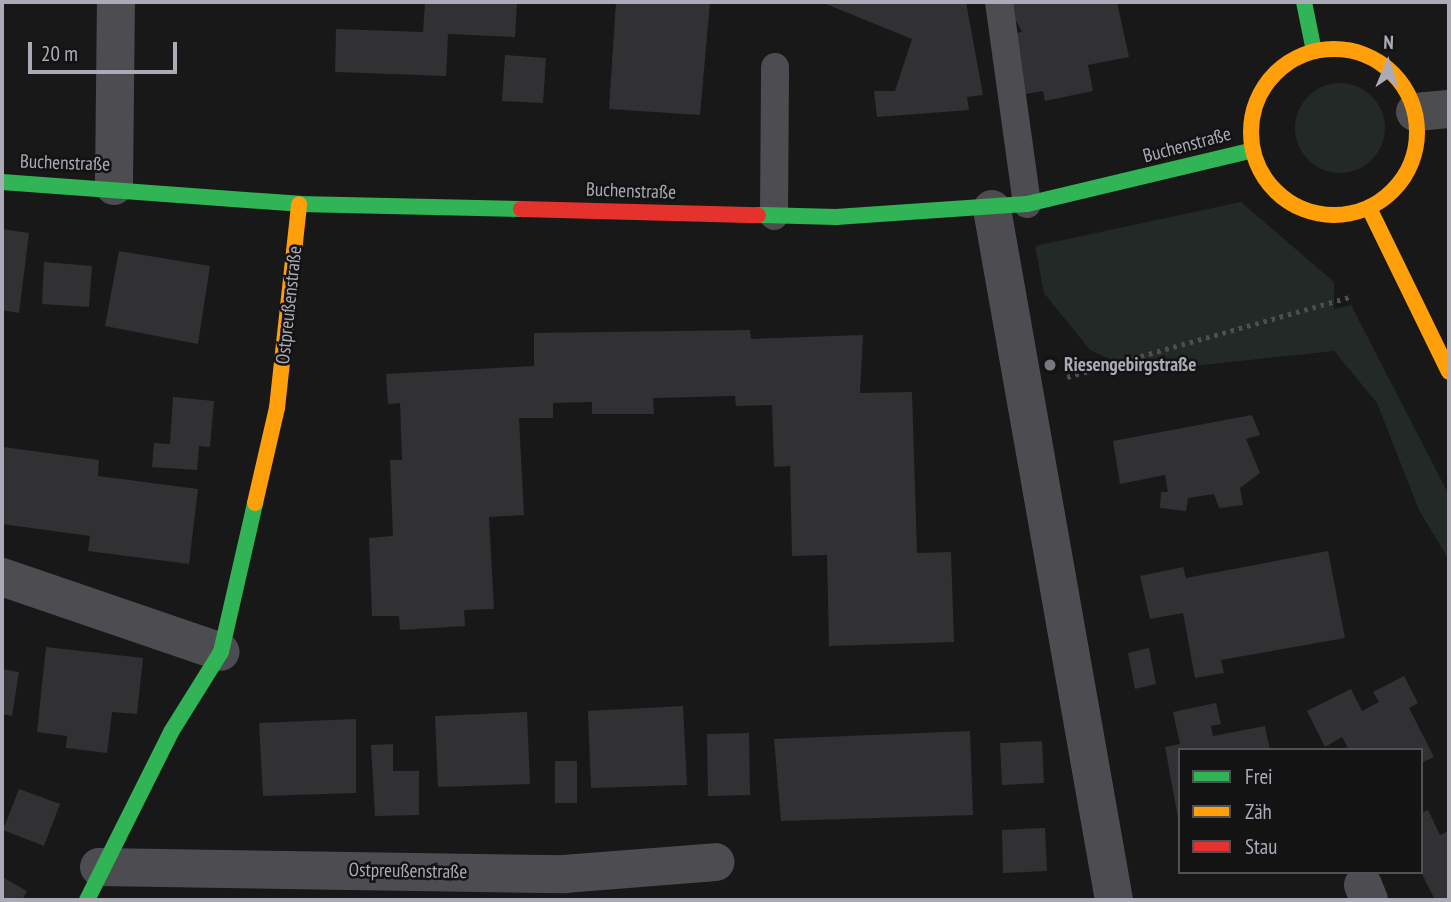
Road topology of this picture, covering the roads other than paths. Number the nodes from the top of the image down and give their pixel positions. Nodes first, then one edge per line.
1 (116, 2) edge
2 (999, 2) edge
3 (1304, 2) edge
4 (1314, 51) junction
5 (775, 67) dead end
6 (1432, 111) edge
7 (1253, 150) junction
8 (2, 183) edge
9 (114, 186) junction
10 (299, 204) junction
11 (1009, 206) junction
12 (1369, 208) junction
13 (774, 216) junction
14 (1449, 372) edge
15 (2, 577) edge
16 (221, 652) junction
17 (716, 862) dead end
18 (93, 883) edge
19 (1114, 900) edge

1 - 9 street
2 - 11 lane
3 - 4 street
4 - 6 street
4 - 7 street
5 - 13 lane
6 - 12 street
7 - 11 street, Buchenstraße
7 - 12 street
8 - 9 street, Buchenstraße
9 - 10 street, Buchenstraße
10 - 13 street, Buchenstraße
10 - 16 street, Ostpreußenstraße
11 - 13 street, Buchenstraße
11 - 19 street
12 - 14 street
15 - 16 street
16 - 18 street, Ostpreußenstraße
17 - 18 street, Ostpreußenstraße

